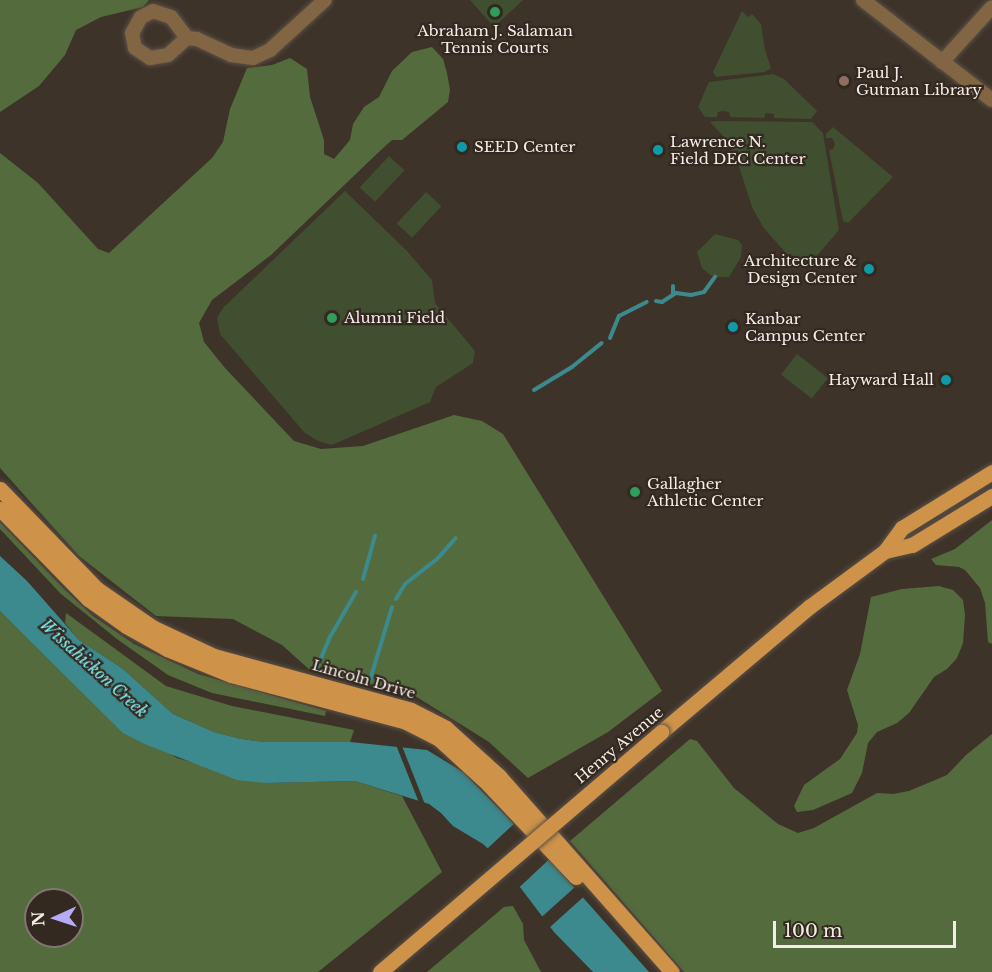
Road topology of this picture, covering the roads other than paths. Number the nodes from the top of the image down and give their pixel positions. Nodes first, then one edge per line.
1 (326, 0) edge
2 (863, 0) edge
3 (992, 7) edge
4 (187, 38) dead end
5 (942, 62) junction
6 (992, 100) edge
7 (992, 472) edge
8 (0, 489) edge
9 (992, 496) edge
10 (0, 509) edge
11 (885, 551) junction
12 (380, 972) edge
13 (659, 972) edge
14 (672, 972) edge

1 - 4 street
2 - 5 street
3 - 5 street
5 - 6 street
7 - 11 main road, Henry Avenue
8 - 14 main road, Lincoln Drive
9 - 11 main road, Henry Avenue
10 - 13 main road, Lincoln Drive
11 - 12 main road, Henry Avenue, bridge

